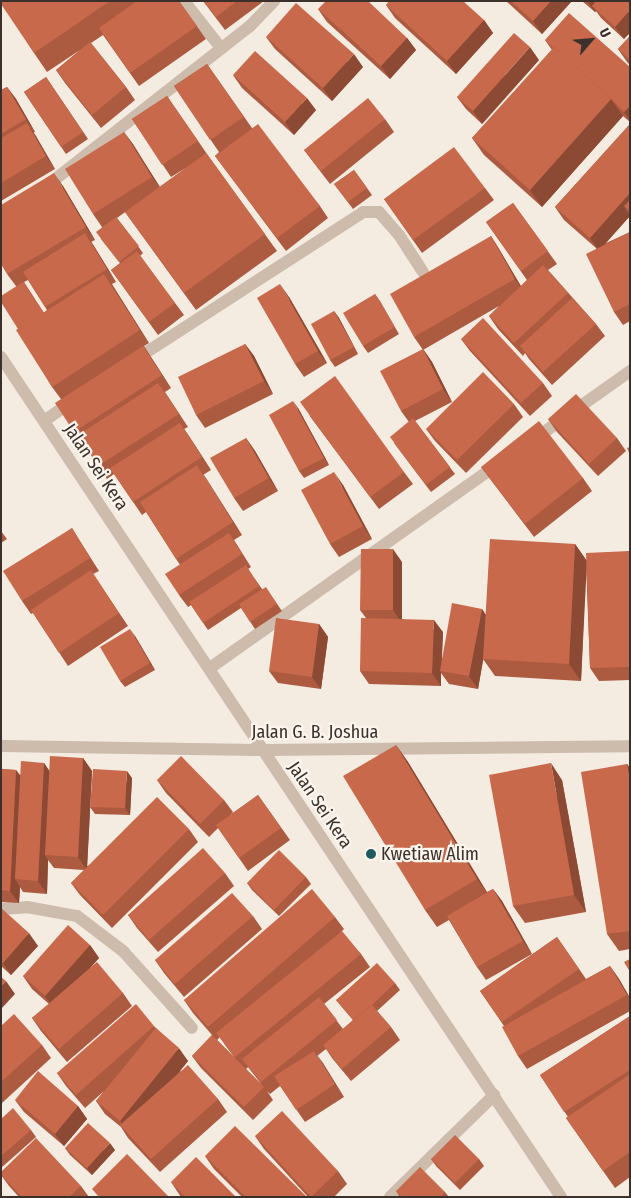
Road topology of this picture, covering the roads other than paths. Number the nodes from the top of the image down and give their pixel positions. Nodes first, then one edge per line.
1 (184, 1) edge
2 (274, 1) edge
3 (221, 48) junction
4 (34, 194) edge
5 (423, 272) dead end
6 (1, 357) edge
7 (630, 371) edge
8 (118, 372) edge
9 (85, 393) edge
10 (44, 421) junction
11 (525, 445) edge
12 (509, 457) edge
13 (210, 668) junction
14 (1, 746) edge
15 (630, 746) edge
16 (263, 750) junction
17 (1, 909) edge
18 (192, 1028) edge
19 (494, 1095) junction
20 (390, 1197) edge
21 (560, 1197) edge

1 - 3 street
2 - 3 street
3 - 4 street
5 - 8 street
6 - 10 street, Jalan Sei Kera
7 - 11 street
9 - 10 street
10 - 13 street, Jalan Sei Kera
12 - 13 street
13 - 16 street, Jalan Sei Kera
14 - 16 street, Jalan G. B. Joshua
15 - 16 street, Jalan G. B. Joshua
16 - 19 street, Jalan Sei Kera
17 - 18 street
19 - 20 street
19 - 21 street, Jalan Sei Kera

